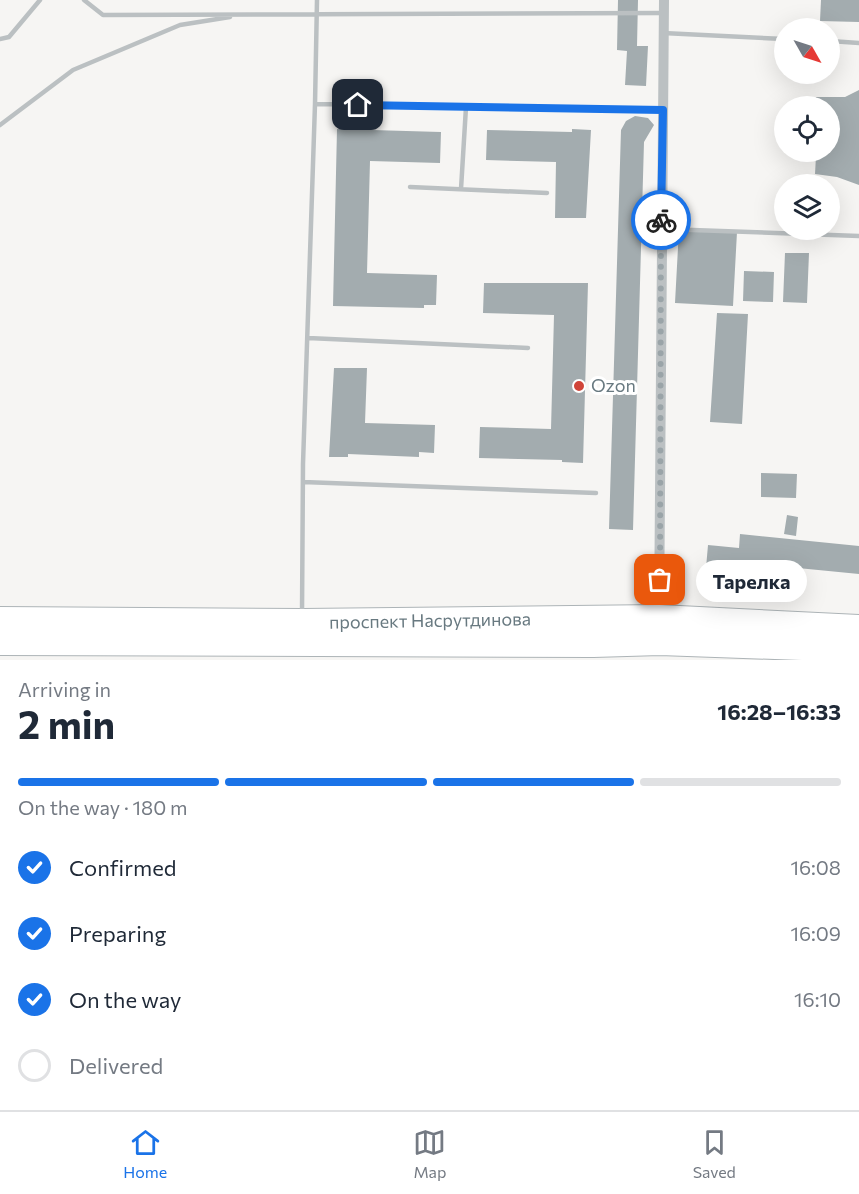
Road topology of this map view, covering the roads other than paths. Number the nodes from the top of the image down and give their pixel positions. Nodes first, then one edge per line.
1 (40, 0) edge
2 (84, 0) edge
3 (317, 0) edge
4 (664, 0) edge
5 (663, 13) junction
6 (243, 14) junction
7 (316, 14) junction
8 (663, 33) junction
9 (0, 39) edge
10 (774, 39) edge
11 (840, 42) edge
12 (859, 43) edge
13 (315, 104) junction
14 (466, 107) junction
15 (663, 110) junction
16 (0, 125) edge
17 (410, 187) dead end
18 (461, 189) junction
19 (547, 193) dead end
20 (661, 228) junction
21 (859, 236) edge
22 (308, 338) junction
23 (528, 348) dead end
24 (303, 482) junction
25 (596, 493) dead end
26 (0, 620) edge
27 (859, 628) edge
28 (660, 630) junction
29 (301, 633) junction
30 (0, 642) edge
31 (859, 649) edge

1 - 9 lane
2 - 6 lane
3 - 7 lane
4 - 5 street
5 - 7 lane
5 - 8 street
6 - 7 lane
6 - 16 lane
7 - 13 lane
8 - 10 lane
8 - 15 street
11 - 12 lane
13 - 14 lane
13 - 22 lane
14 - 15 lane
14 - 18 lane
15 - 20 street
17 - 18 lane
18 - 19 lane
20 - 21 lane
20 - 28 street
22 - 23 lane
22 - 24 lane
24 - 25 lane
24 - 29 lane
26 - 29 main road, проспект Насрутдинова
27 - 28 main road, проспект Насрутдинова
28 - 29 main road, проспект Насрутдинова
28 - 31 main road, проспект Насрутдинова
29 - 30 main road, проспект Насрутдинова

